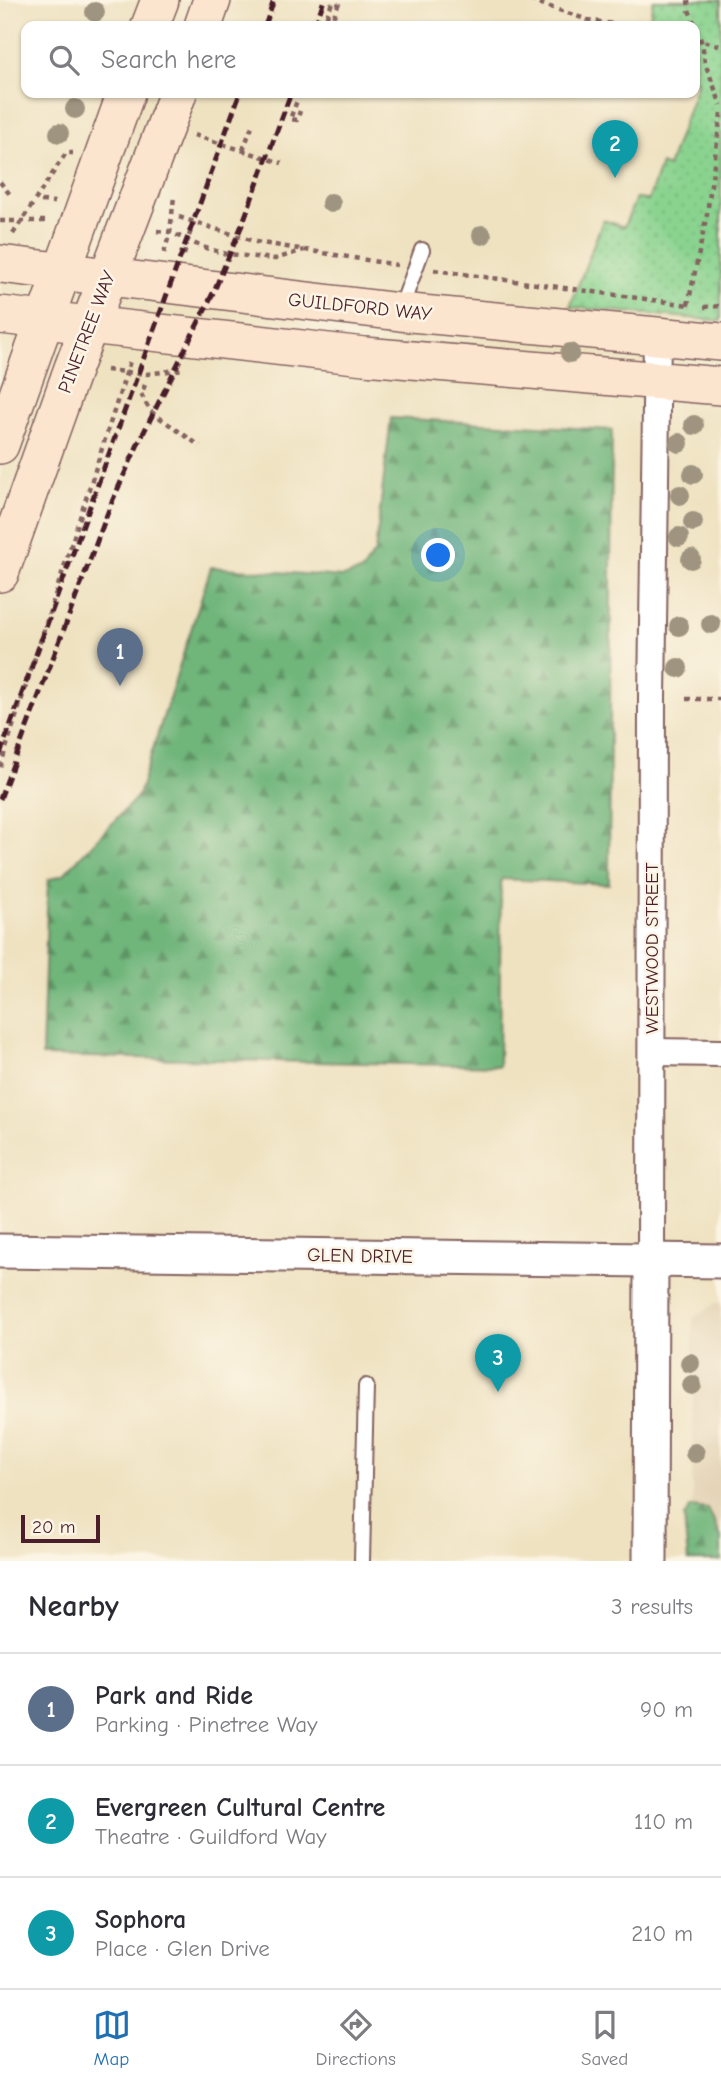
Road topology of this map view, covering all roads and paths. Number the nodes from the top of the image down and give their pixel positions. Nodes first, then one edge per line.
1 (160, 0) edge
2 (212, 0) edge
3 (333, 0) edge
4 (340, 0) edge
5 (530, 0) edge
6 (688, 0) edge
7 (152, 21) edge
8 (204, 21) edge
9 (325, 21) edge
10 (332, 21) edge
11 (594, 21) edge
12 (693, 21) edge
13 (700, 38) edge
14 (702, 43) junction
15 (721, 46) edge
16 (124, 98) edge
17 (176, 98) edge
18 (298, 98) edge
19 (721, 105) edge
20 (300, 111) dead end
21 (721, 113) edge
22 (252, 126) dead end
23 (720, 128) edge
24 (193, 134) dead end
25 (105, 149) junction
26 (243, 150) junction
27 (282, 163) dead end
28 (0, 182) edge
29 (175, 189) dead end
30 (12, 197) dead end
31 (41, 201) dead end
32 (56, 202) dead end
33 (178, 217) dead end
34 (0, 220) edge
35 (22, 220) junction
36 (47, 221) dead end
37 (194, 222) junction
38 (170, 233) junction
39 (190, 236) dead end
40 (187, 244) dead end
41 (305, 250) junction
42 (422, 250) dead end
43 (4, 251) edge
44 (164, 254) dead end
45 (184, 256) dead end
46 (414, 268) junction
47 (61, 272) junction
48 (108, 277) junction
49 (721, 306) edge
50 (706, 307) dead end
51 (400, 312) junction
52 (0, 315) edge
53 (44, 320) junction
54 (91, 326) junction
55 (656, 335) junction
56 (721, 342) edge
57 (134, 350) dead end
58 (102, 369) dead end
59 (126, 372) junction
60 (655, 380) junction
61 (145, 385) dead end
62 (721, 386) edge
63 (0, 445) edge
64 (200, 446) dead end
65 (0, 573) edge
66 (686, 699) dead end
67 (721, 699) edge
68 (0, 767) edge
69 (652, 1052) junction
70 (721, 1053) edge
71 (0, 1251) edge
72 (651, 1261) junction
73 (721, 1261) edge
74 (366, 1386) dead end
75 (362, 1561) edge
76 (650, 1561) edge

1 - 7 main road
2 - 8 main road
3 - 9 path
4 - 10 path
5 - 11 path
6 - 12 path
13 - 14 path
14 - 15 path
14 - 19 path
16 - 25 main road
17 - 48 main road, PINETREE WAY
18 - 20 path
21 - 23 path
22 - 26 path
23 - 46 path
24 - 26 path
25 - 35 path
25 - 47 main road
26 - 27 path
28 - 30 path
29 - 38 path
31 - 32 path
33 - 37 path
34 - 35 path
35 - 36 path
35 - 43 path
37 - 39 path
37 - 41 path
38 - 41 path
38 - 44 path
40 - 45 path
41 - 46 path
42 - 46 lane
43 - 47 main road, GUILDFORD WAY
46 - 51 lane
47 - 48 main road, GUILDFORD WAY
47 - 53 main road
48 - 51 main road, GUILDFORD WAY
48 - 54 main road, PINETREE WAY
49 - 50 path
51 - 55 main road, GUILDFORD WAY
52 - 53 main road
53 - 54 main road
53 - 63 main road
54 - 60 main road
54 - 65 main road, PINETREE WAY
55 - 56 main road, GUILDFORD WAY
55 - 60 street, WESTWOOD STREET
57 - 59 path
58 - 59 path
59 - 68 path
60 - 62 main road
60 - 69 street, WESTWOOD STREET
61 - 64 path
66 - 67 path
69 - 70 street
69 - 72 street, WESTWOOD STREET
71 - 72 street, GLEN DRIVE
72 - 73 street, GLEN DRIVE
72 - 76 street, WESTWOOD STREET
74 - 75 lane

